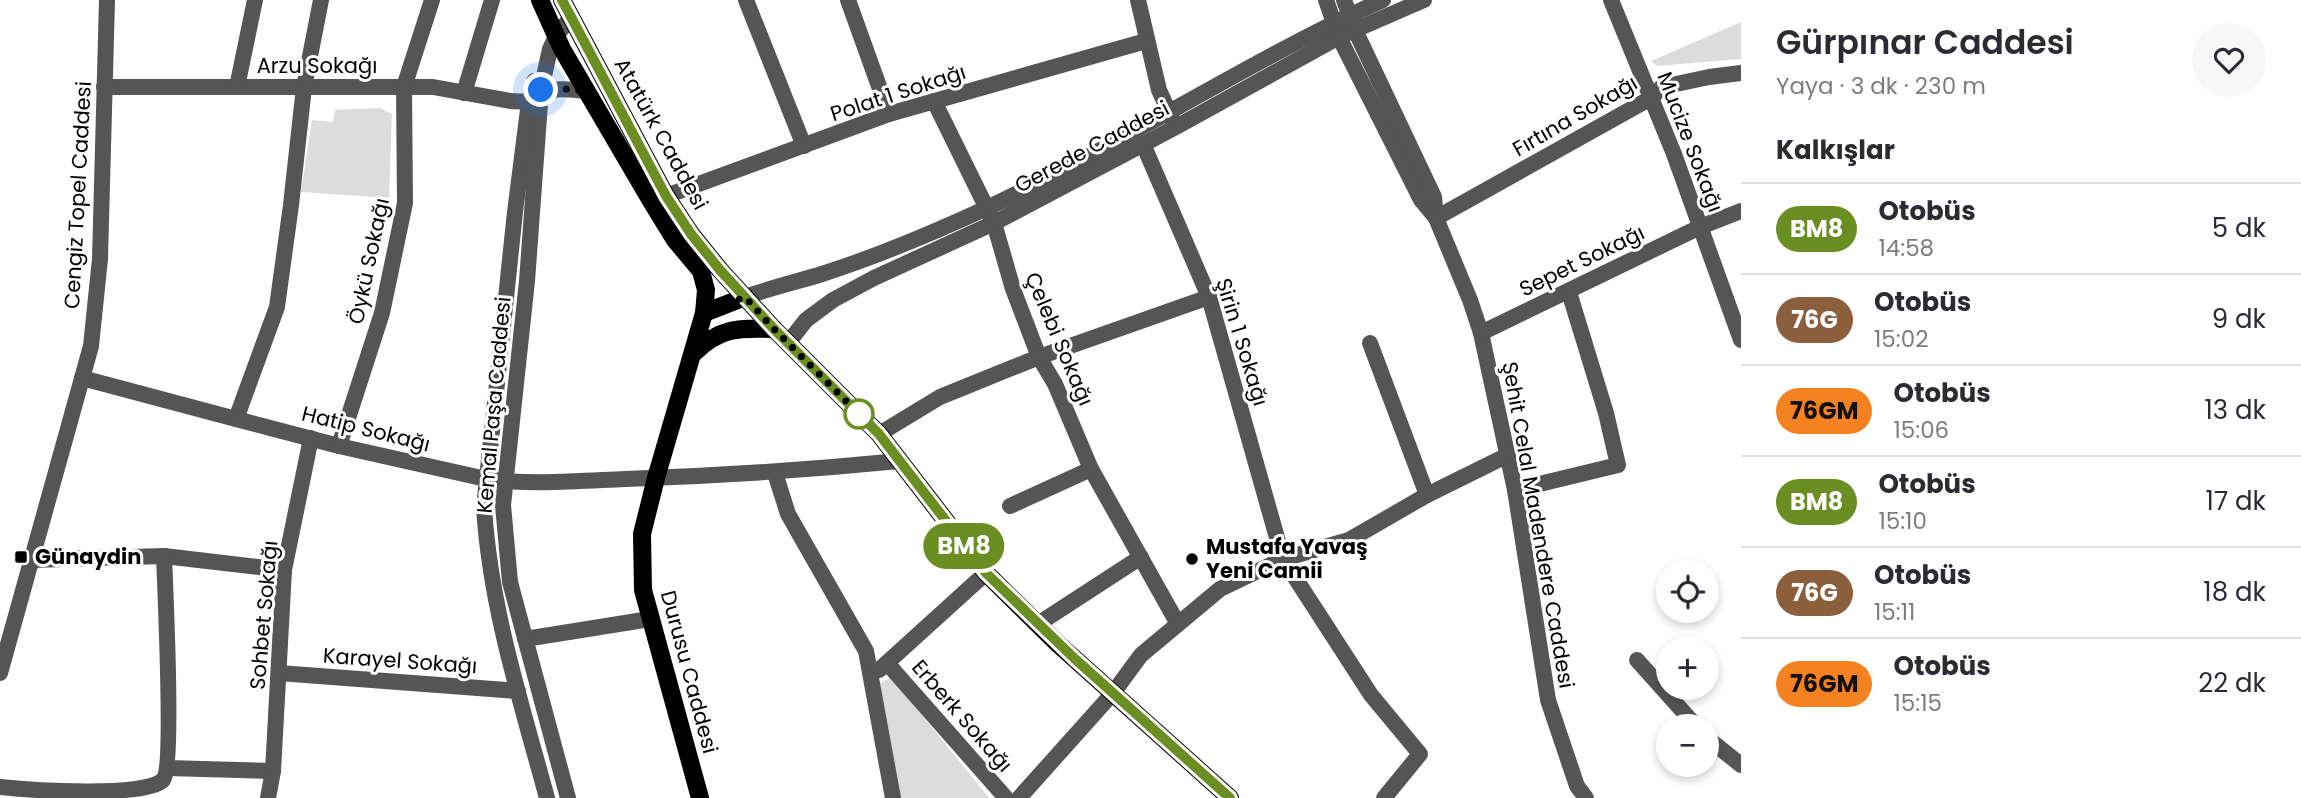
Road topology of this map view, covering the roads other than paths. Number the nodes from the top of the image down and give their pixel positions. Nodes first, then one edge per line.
1 (107, 0) edge
2 (254, 0) edge
3 (321, 0) edge
4 (432, 0) edge
5 (492, 0) edge
6 (562, 0) edge
7 (746, 0) edge
8 (848, 0) edge
9 (1138, 0) edge
10 (1326, 0) edge
11 (1383, 0) edge
12 (1424, 0) edge
13 (1611, 0) edge
14 (544, 8) edge
15 (1349, 15) edge
16 (571, 17) junction
17 (1336, 30) junction
18 (556, 36) junction
19 (1146, 41) junction
20 (1741, 74) edge
21 (104, 87) junction
22 (237, 87) junction
23 (303, 87) junction
24 (404, 87) junction
25 (587, 91) junction
26 (464, 93) junction
27 (535, 96) junction
28 (1651, 98) junction
29 (934, 101) junction
30 (888, 114) junction
31 (1172, 120) junction
32 (1143, 144) junction
33 (804, 146) junction
34 (666, 196) junction
35 (1741, 211) edge
36 (991, 215) junction
37 (1436, 218) junction
38 (1700, 227) junction
39 (1569, 292) junction
40 (745, 297) junction
41 (1209, 297) junction
42 (704, 313) junction
43 (774, 329) junction
44 (1481, 333) junction
45 (1741, 340) edge
46 (788, 343) junction
47 (1370, 343) dead end
48 (693, 354) junction
49 (1039, 357) junction
50 (82, 377) junction
51 (236, 419) junction
52 (879, 434) junction
53 (312, 438) junction
54 (339, 446) junction
55 (1508, 455) junction
56 (899, 461) junction
57 (1091, 469) junction
58 (775, 473) junction
59 (656, 478) junction
60 (485, 479) junction
61 (505, 482) junction
62 (1515, 490) junction
63 (1427, 495) junction
64 (1010, 506) dead end
65 (164, 556) junction
66 (1141, 557) junction
67 (1283, 559) junction
68 (30, 560) junction
69 (285, 570) junction
70 (986, 573) junction
71 (650, 620) junction
72 (1038, 624) junction
73 (1178, 624) junction
74 (525, 639) junction
75 (1637, 660) dead end
76 (887, 663) junction
77 (0, 673) edge
78 (279, 673) junction
79 (870, 678) junction
80 (518, 691) junction
81 (1112, 693) junction
82 (1685, 714) edge
83 (1719, 747) edge
84 (1741, 765) edge
85 (167, 768) junction
86 (273, 771) junction
87 (0, 787) edge
88 (1577, 794) edge
89 (268, 798) edge
90 (547, 798) edge
91 (568, 798) edge
92 (699, 798) edge
93 (893, 798) edge
94 (1006, 798) edge
95 (1019, 798) edge
96 (1230, 798) edge
97 (1384, 798) edge

1 - 21 street, Cengiz Topel Caddesi
2 - 22 street
3 - 23 street
4 - 24 street, Öykü Sokağı
5 - 26 street
6 - 16 main road, Atatürk Caddesi
7 - 33 street
8 - 30 street
9 - 19 street
10 - 17 street, Şehit Celal Madendere Caddesi
11 - 15 street, Gerede Caddesi
12 - 15 street, Gerede Caddesi
13 - 28 street, Mucize Sokağı
14 - 18 main road, Atatürk Caddesi
14 - 27 street, Kemal Paşa Caddesi
15 - 17 street, Gerede Caddesi
15 - 37 street, Şehit Celal Madendere Caddesi
16 - 18 street, Kemal Paşa Caddesi
16 - 34 main road, Atatürk Caddesi
17 - 31 street, Gerede Caddesi
17 - 37 street, Şehit Celal Madendere Caddesi
18 - 25 main road, Atatürk Caddesi
18 - 27 street, Kemal Paşa Caddesi
19 - 29 street, Polat 1 Sokağı
19 - 31 street
20 - 28 street, Fırtına Sokağı
21 - 22 street, Arzu Sokağı
21 - 50 street, Cengiz Topel Caddesi
22 - 23 street, Arzu Sokağı
23 - 24 street, Arzu Sokağı
23 - 51 street
24 - 26 street, Arzu Sokağı
24 - 54 street, Öykü Sokağı
25 - 27 street, Arzu Sokağı
25 - 42 main road, Atatürk Caddesi
26 - 27 street, Arzu Sokağı
27 - 60 street, Kemal Paşa Caddesi
27 - 61 street, Kemal Paşa Caddesi
28 - 37 street, Fırtına Sokağı
28 - 38 street, Mucize Sokağı
29 - 30 street, Polat 1 Sokağı
29 - 36 street, Çelebi Sokağı
30 - 33 street, Polat 1 Sokağı
31 - 32 street, Gerede Caddesi
31 - 36 street, Gerede Caddesi
32 - 36 street, Gerede Caddesi
32 - 41 street, Şirin 1 Sokağı
33 - 34 street, Polat 1 Sokağı
34 - 40 main road, Atatürk Caddesi
35 - 38 street, Sepet Sokağı
36 - 40 street, Gerede Caddesi
36 - 46 street, Gerede Caddesi
36 - 49 street, Çelebi Sokağı
37 - 44 street, Şehit Celal Madendere Caddesi
38 - 39 street, Sepet Sokağı
38 - 45 street, Mucize Sokağı
39 - 44 street, Sepet Sokağı
39 - 62 street
40 - 42 main road
40 - 43 main road, Atatürk Caddesi
41 - 49 street
41 - 67 street, Şirin 1 Sokağı
42 - 48 main road, Atatürk Caddesi
43 - 46 main road, Atatürk Caddesi
43 - 48 main road
44 - 55 street, Şehit Celal Madendere Caddesi
46 - 52 main road, Atatürk Caddesi
47 - 63 street
48 - 59 main road, Durusu Caddesi
49 - 52 street
49 - 57 street, Çelebi Sokağı
50 - 51 street, Hatip Sokağı
50 - 68 street, Cengiz Topel Caddesi
51 - 53 street, Hatip Sokağı
52 - 56 main road, Atatürk Caddesi
53 - 54 street, Hatip Sokağı
53 - 69 street, Sohbet Sokağı
54 - 60 street, Hatip Sokağı
55 - 62 street, Şehit Celal Madendere Caddesi
55 - 63 street
56 - 58 street, Hatip Sokağı
56 - 70 main road, Atatürk Caddesi
57 - 64 street
57 - 66 street, Çelebi Sokağı
58 - 59 street, Hatip Sokağı
58 - 79 street
59 - 61 street, Hatip Sokağı
59 - 71 main road, Durusu Caddesi
60 - 61 street, Hatip Sokağı
60 - 80 street, Kemal Paşa Caddesi
61 - 74 street, Kemal Paşa Caddesi
62 - 88 street, Şehit Celal Madendere Caddesi
63 - 67 street
65 - 68 street
65 - 69 street
65 - 85 street
66 - 72 street
66 - 73 street, Çelebi Sokağı
67 - 73 street
67 - 97 street, Şirin 1 Sokağı
68 - 77 street, Cengiz Topel Caddesi
69 - 78 street, Sohbet Sokağı
70 - 72 main road, Atatürk Caddesi
70 - 76 street
71 - 74 street
71 - 92 main road, Durusu Caddesi
72 - 81 main road, Atatürk Caddesi
73 - 81 street
74 - 91 street, Kemal Paşa Caddesi
75 - 82 street
76 - 79 street
76 - 94 street, Erberk Sokağı
78 - 80 street, Karayel Sokağı
78 - 86 street, Sohbet Sokağı
79 - 93 street
80 - 90 street, Kemal Paşa Caddesi
81 - 95 street
81 - 96 main road, Atatürk Caddesi
83 - 84 street
85 - 86 street
85 - 87 street
86 - 89 street, Sohbet Sokağı

